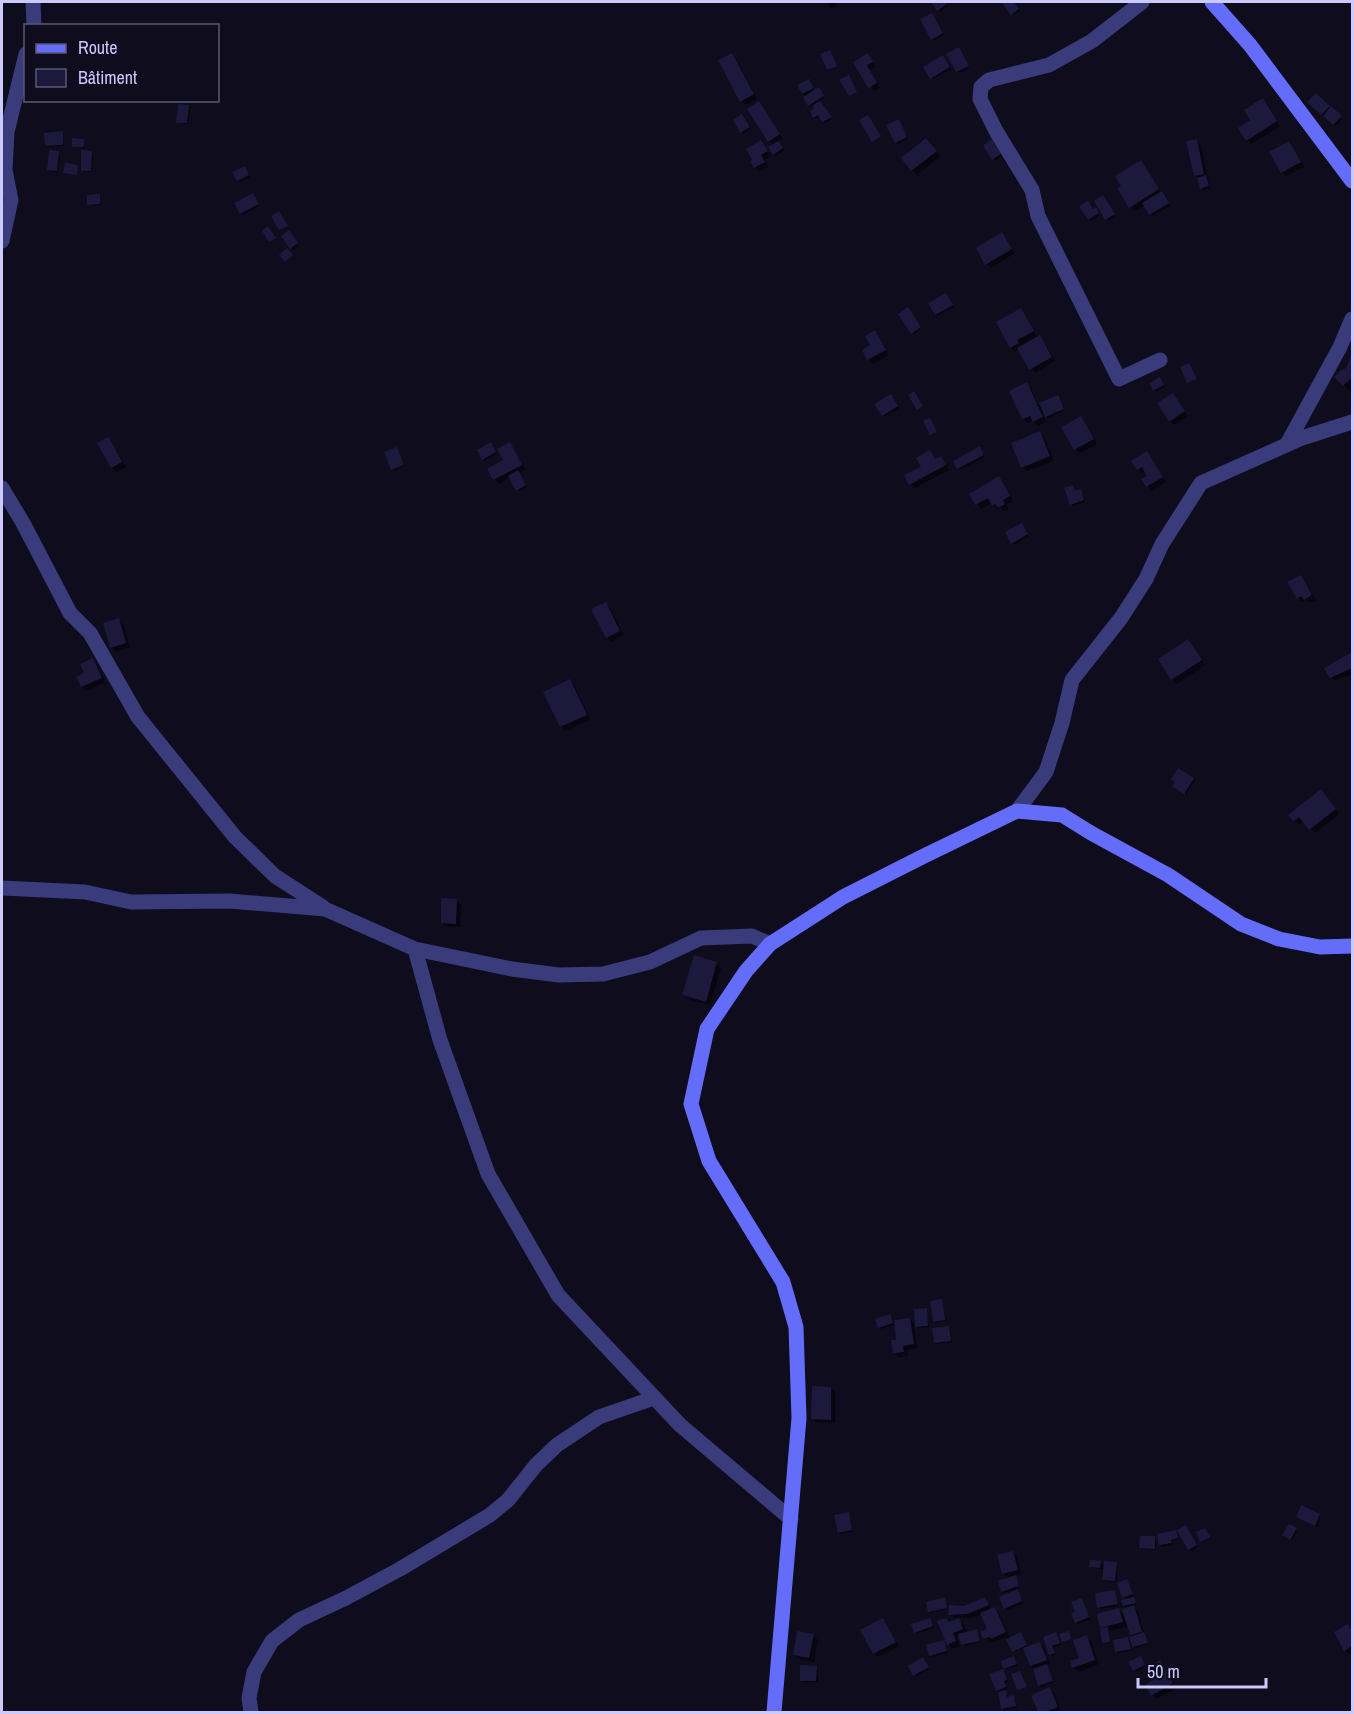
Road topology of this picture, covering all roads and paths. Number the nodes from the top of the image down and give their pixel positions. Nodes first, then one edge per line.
1 (33, 2) edge
2 (1142, 2) edge
3 (1212, 2) edge
4 (34, 24) edge
5 (24, 62) edge
6 (1353, 181) edge
7 (2, 242) edge
8 (1353, 319) edge
9 (1160, 360) dead end
10 (1353, 422) edge
11 (1287, 444) junction
12 (2, 488) edge
13 (1017, 811) junction
14 (2, 888) edge
15 (325, 909) junction
16 (770, 944) junction
17 (1353, 946) edge
18 (415, 949) junction
19 (654, 1398) junction
20 (791, 1519) junction
21 (251, 1713) edge
22 (774, 1713) edge

1 - 4 street
2 - 9 street
3 - 6 street
5 - 7 street
8 - 11 street
10 - 11 street
11 - 13 street
12 - 15 street
13 - 16 street
13 - 17 street
14 - 15 street
15 - 18 street
16 - 18 street
16 - 20 street
18 - 19 street
19 - 20 street
19 - 21 street
20 - 22 street

